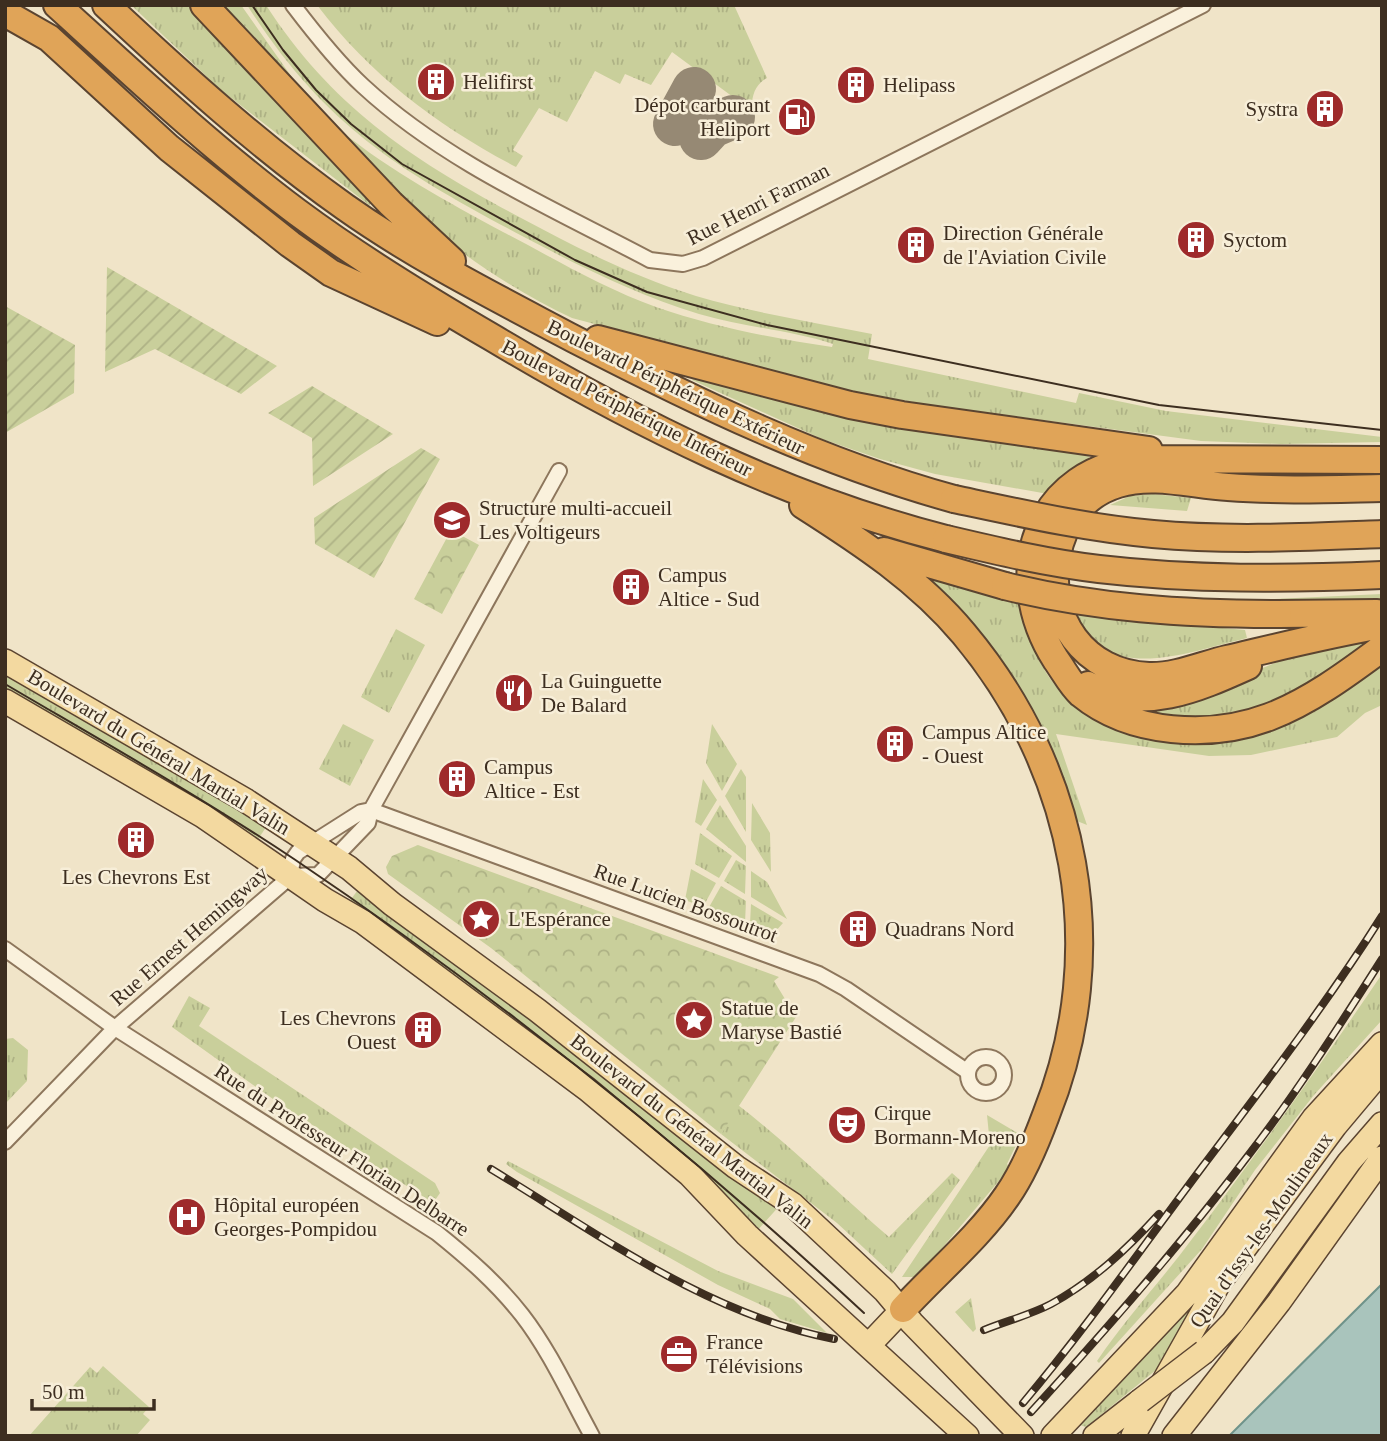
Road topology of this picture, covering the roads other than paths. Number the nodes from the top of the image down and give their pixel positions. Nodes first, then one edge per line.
1 (57, 5) edge
2 (106, 5) edge
3 (204, 5) edge
4 (293, 5) edge
5 (1203, 5) edge
6 (5, 13) edge
7 (481, 289) junction
8 (552, 327) junction
9 (560, 378) junction
10 (1220, 459) junction
11 (1382, 460) edge
12 (559, 471) dead end
13 (754, 474) junction
14 (1382, 488) edge
15 (1382, 534) edge
16 (865, 545) junction
17 (1382, 575) edge
18 (1382, 613) edge
19 (1382, 625) edge
20 (1310, 639) junction
21 (1382, 648) edge
22 (5, 661) edge
23 (1065, 673) junction
24 (5, 701) edge
25 (371, 810) junction
26 (319, 840) junction
27 (338, 854) junction
28 (290, 877) junction
29 (5, 949) edge
30 (115, 1028) junction
31 (1382, 1044) edge
32 (1382, 1070) edge
33 (968, 1072) dead end
34 (1382, 1124) edge
35 (5, 1142) edge
36 (1382, 1158) edge
37 (903, 1309) junction
38 (869, 1345) junction
39 (592, 1436) edge
40 (967, 1436) edge
41 (1022, 1436) edge
42 (1053, 1436) edge
43 (1095, 1436) edge
44 (1133, 1436) edge
45 (1174, 1436) edge

1 - 9 highway, Boulevard Périphérique Intérieur
2 - 7 highway, Boulevard Périphérique Extérieur
3 - 7 highway
4 - 5 street, Rue Henri Farman
6 - 9 highway
7 - 8 highway, Boulevard Périphérique Extérieur
8 - 10 highway
8 - 15 highway, Boulevard Périphérique Extérieur, bridge
9 - 13 highway, Boulevard Périphérique Intérieur
10 - 11 highway
10 - 23 highway
12 - 25 street
13 - 16 highway
13 - 17 highway, Boulevard Périphérique Intérieur, bridge
14 - 20 highway
16 - 18 highway, bridge
16 - 37 highway
19 - 20 highway
20 - 23 highway
21 - 23 highway
22 - 26 main road, Boulevard du Général Martial Valin
24 - 28 main road, Boulevard du Général Martial Valin
25 - 26 street
25 - 27 street
25 - 33 street, Rue Lucien Bossoutrot
26 - 27 main road, Boulevard du Général Martial Valin
26 - 28 street, Boulevard du Général Martial Valin
27 - 28 street
27 - 37 main road, Boulevard du Général Martial Valin
28 - 30 street, Rue Ernest Hemingway
28 - 38 main road, Boulevard du Général Martial Valin
29 - 30 street, Rue du Professeur Florian Delbarre
30 - 35 street, Rue Ernest Hemingway
30 - 39 street, Rue du Professeur Florian Delbarre
31 - 42 main road
32 - 44 main road, Quai d'Issy-les-Moulineaux
34 - 43 main road, bridge
36 - 45 main road
37 - 38 main road
37 - 41 main road, Boulevard du Général Martial Valin
38 - 40 main road, Boulevard du Général Martial Valin

